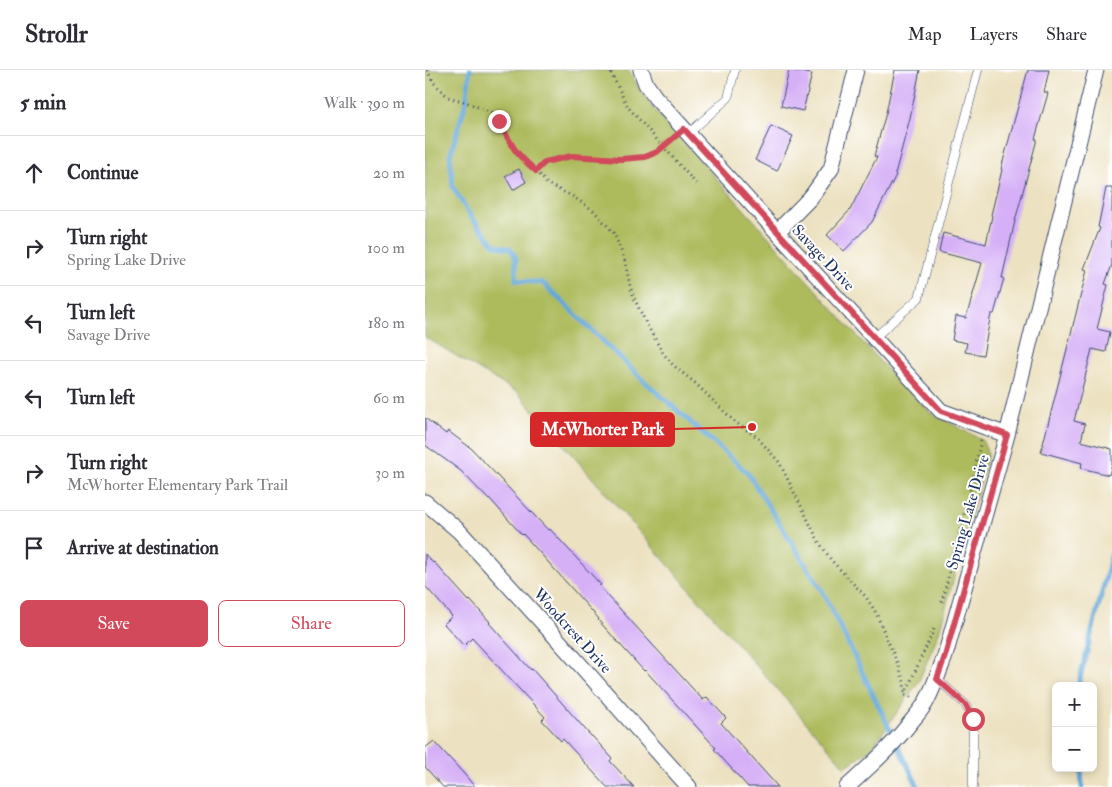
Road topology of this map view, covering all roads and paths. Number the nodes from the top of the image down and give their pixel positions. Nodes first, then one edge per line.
1 (427, 70) edge
2 (641, 70) edge
3 (735, 70) edge
4 (856, 70) edge
5 (978, 70) edge
6 (1096, 70) edge
7 (611, 73) dead end
8 (686, 132) junction
9 (663, 147) junction
10 (536, 171) junction
11 (699, 187) dead end
12 (777, 232) junction
13 (874, 338) junction
14 (985, 427) junction
15 (1007, 435) junction
16 (425, 502) edge
17 (942, 602) dead end
18 (936, 625) dead end
19 (937, 679) junction
20 (905, 695) junction
21 (925, 704) junction
22 (689, 787) edge
23 (847, 787) edge
24 (973, 787) edge

1 - 10 path
2 - 8 street, Savage Drive
3 - 8 lane
4 - 12 street
5 - 13 lane
6 - 15 street, Spring Lake Drive
7 - 9 path
8 - 9 path
8 - 12 street, Savage Drive
9 - 10 path
9 - 11 path
10 - 20 path
12 - 13 street, Savage Drive
13 - 14 street, Savage Drive
14 - 15 street, Savage Drive
14 - 17 path
15 - 19 street, Spring Lake Drive
16 - 22 street, Woodcrest Drive
18 - 20 path
19 - 21 street, Spring Lake Drive
19 - 24 lane
20 - 21 path
21 - 23 street, Spring Lake Drive

